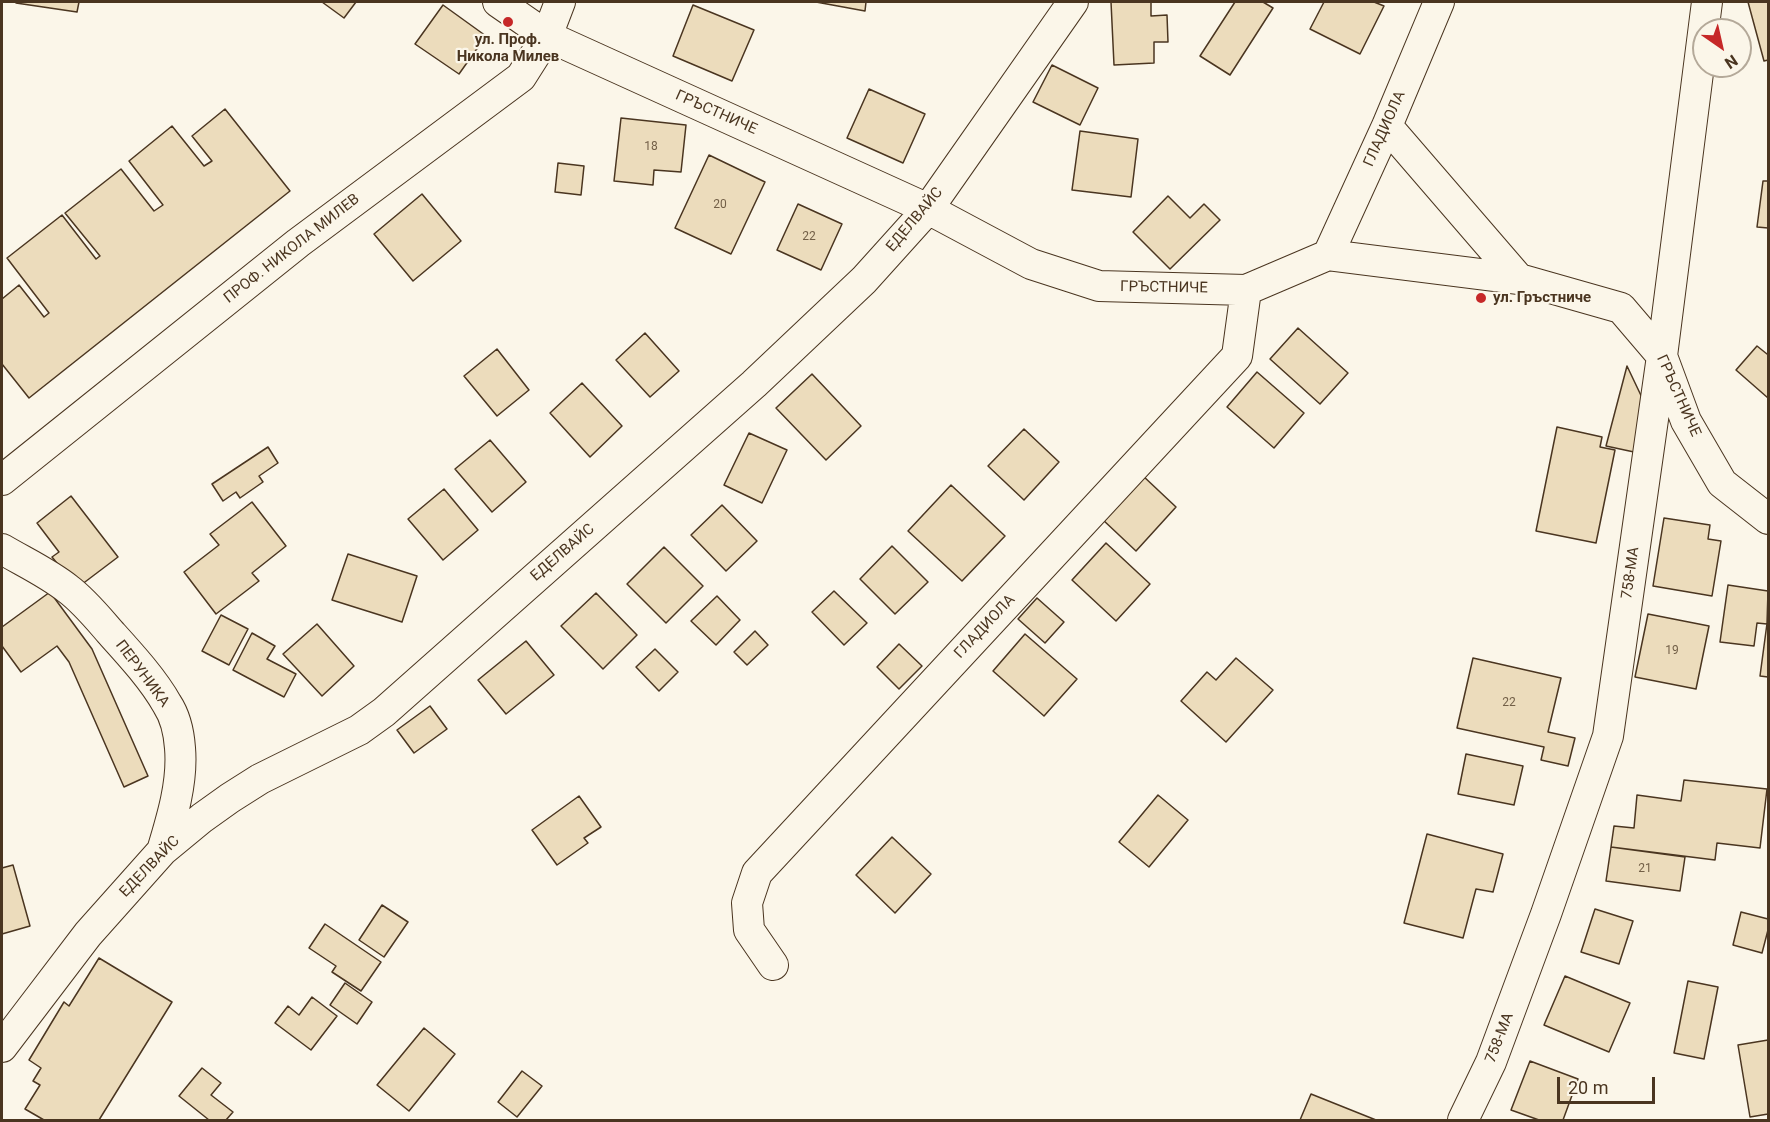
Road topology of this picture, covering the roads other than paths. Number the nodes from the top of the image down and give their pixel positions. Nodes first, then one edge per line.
1 (498, 2) edge
2 (560, 2) edge
3 (1073, 2) edge
4 (1439, 2) edge
5 (1707, 2) edge
6 (547, 36) junction
7 (1387, 126) junction
8 (928, 209) junction
9 (1328, 255) junction
10 (1519, 279) junction
11 (1246, 290) junction
12 (1662, 356) junction
13 (2, 480) edge
14 (1768, 519) edge
15 (2, 549) edge
16 (162, 851) junction
17 (772, 965) dead end
18 (2, 1047) edge
19 (1462, 1120) edge

1 - 6 street, ГРЪСТНИЧЕ
2 - 6 street, ПРОФ. НИКОЛА МИЛЕВ
3 - 8 street, ЕДЕЛВАЙС
4 - 7 street, ГЛАДИОЛА
5 - 12 street, 758-МА
6 - 8 street, ГРЪСТНИЧЕ
6 - 13 street, ПРОФ. НИКОЛА МИЛЕВ
7 - 9 street, ГЛАДИОЛА
7 - 10 street
8 - 11 street, ГРЪСТНИЧЕ
8 - 16 street, ЕДЕЛВАЙС
9 - 10 street, ГРЪСТНИЧЕ
9 - 11 street, ГРЪСТНИЧЕ
10 - 12 street, ГРЪСТНИЧЕ
11 - 17 street, ГЛАДИОЛА
12 - 14 street, ГРЪСТНИЧЕ
12 - 19 street, 758-МА
15 - 16 street, ПЕРУНИКА
16 - 18 street, ЕДЕЛВАЙС

